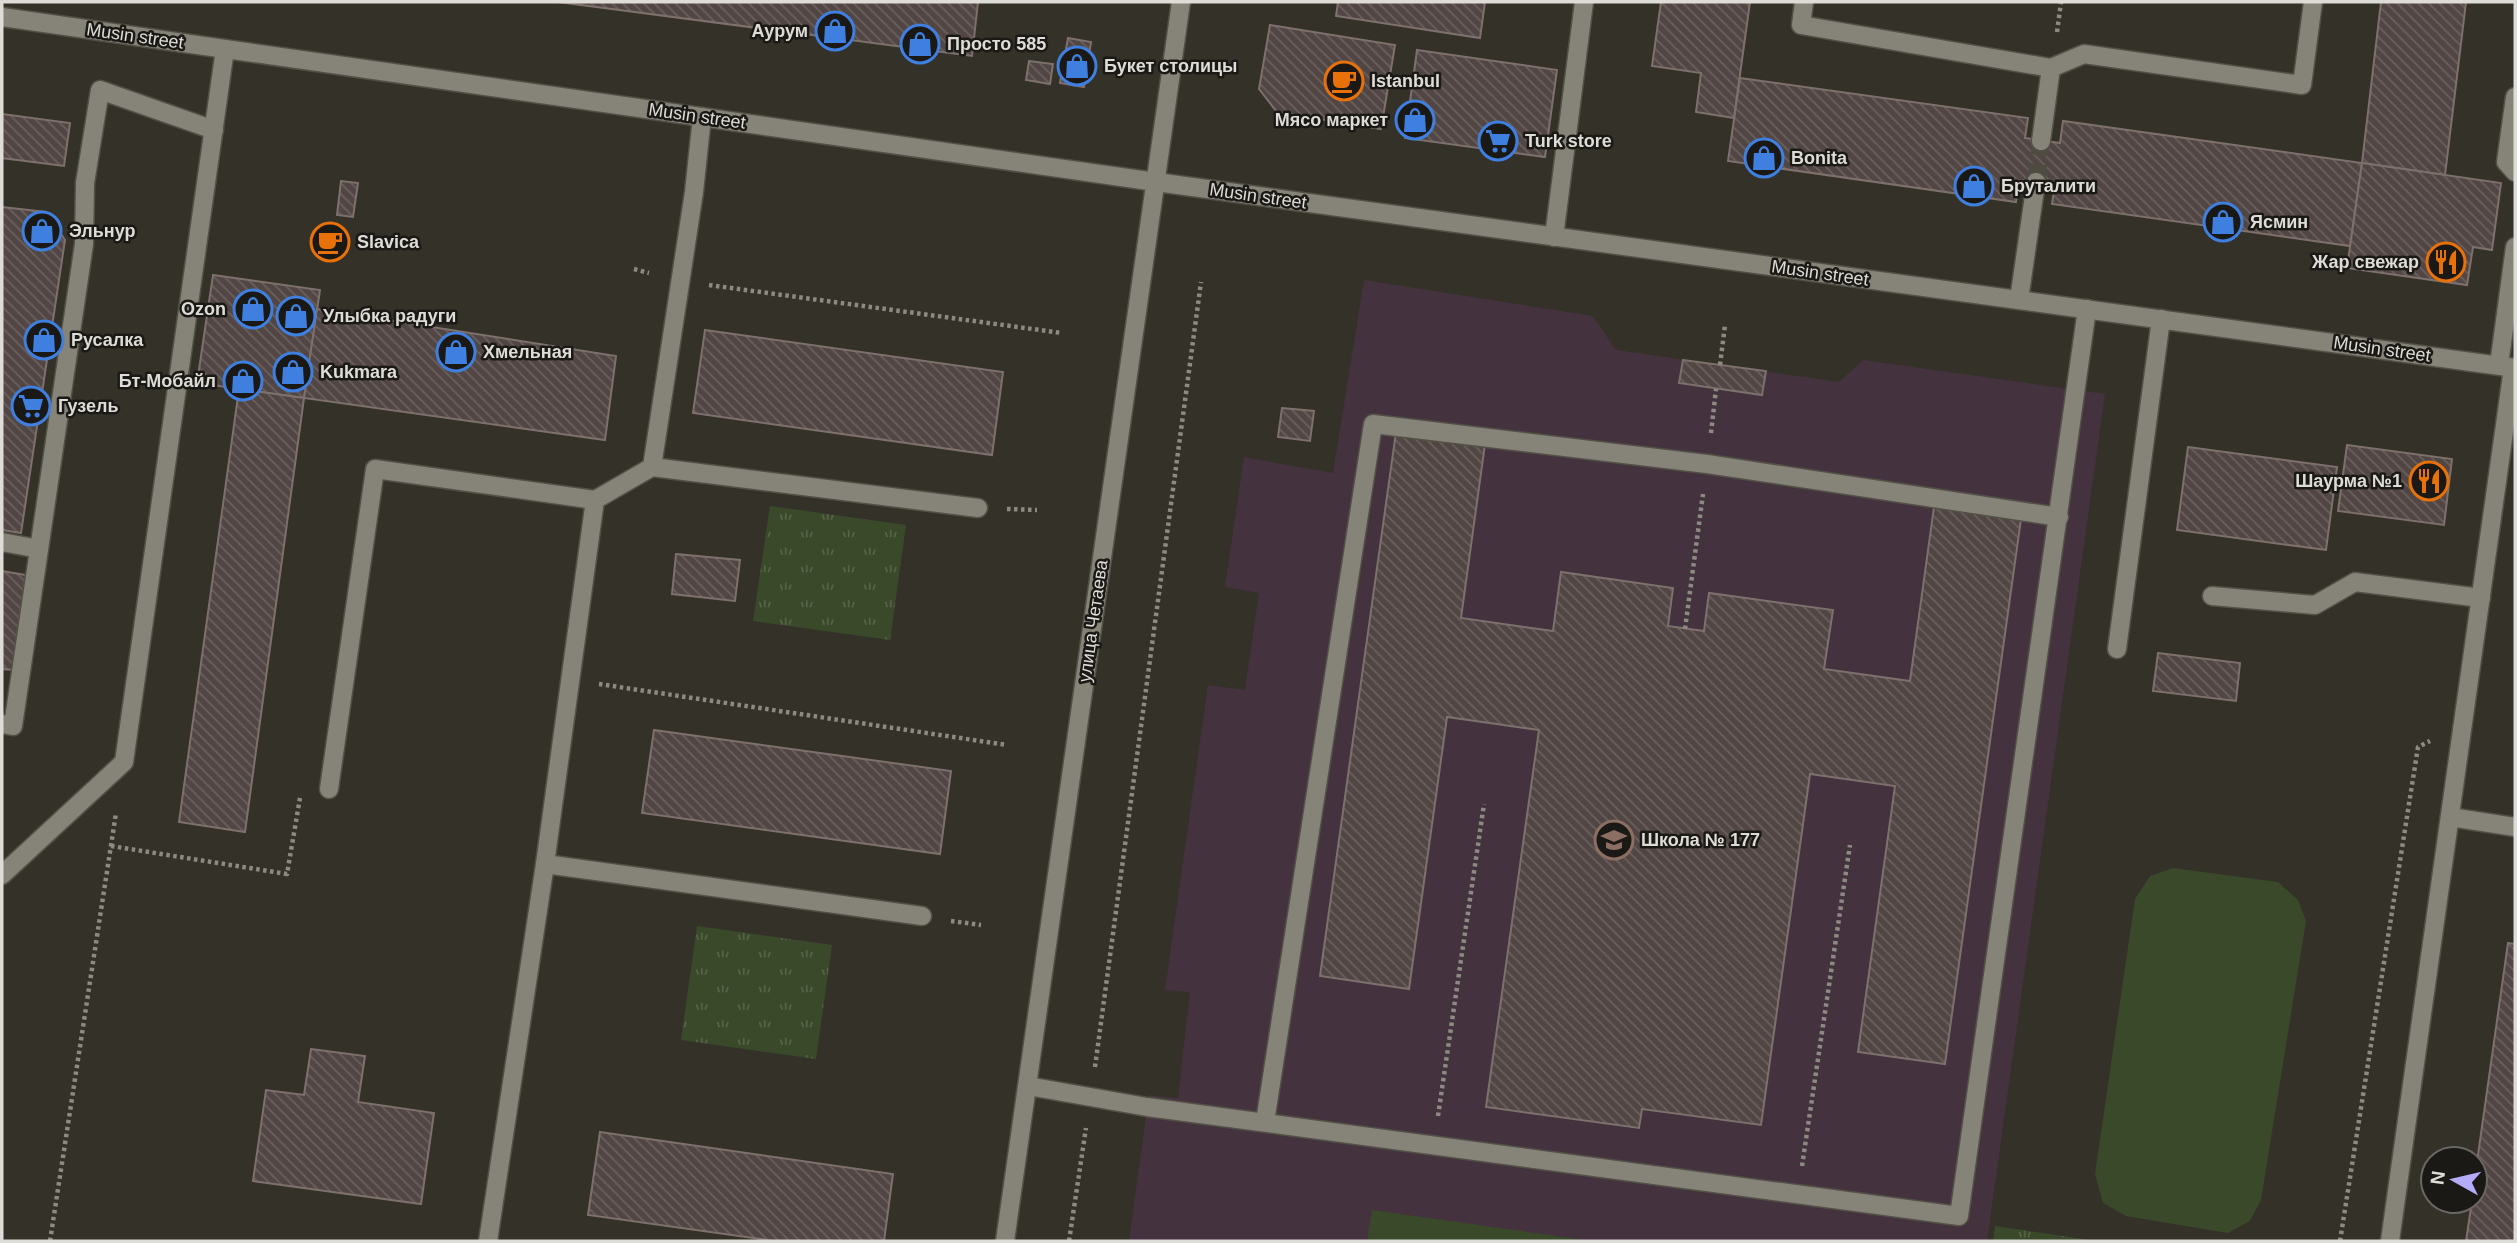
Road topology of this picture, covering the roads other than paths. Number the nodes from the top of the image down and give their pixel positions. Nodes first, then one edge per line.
1 (1181, 2) edge
2 (1584, 2) edge
3 (1804, 2) edge
4 (2313, 2) edge
5 (2, 18) edge
6 (225, 49) junction
7 (2052, 68) junction
8 (2515, 97) edge
9 (702, 117) junction
10 (214, 130) junction
11 (2041, 141) tunnel mouth
12 (2515, 172) edge
13 (1156, 182) junction
14 (2036, 182) tunnel mouth
15 (1554, 237) junction
16 (2515, 247) edge
17 (2020, 300) junction
18 (2087, 309) junction
19 (2161, 319) junction
20 (2509, 367) edge
21 (652, 467) junction
22 (595, 500) junction
23 (978, 508) dead end
24 (2059, 517) junction
25 (2, 542) edge
26 (39, 549) junction
27 (2212, 596) dead end
28 (2481, 598) junction
29 (2117, 649) dead end
30 (2, 724) edge
31 (329, 789) road end
32 (2450, 817) junction
33 (2515, 827) edge
34 (545, 864) junction
35 (2, 875) edge
36 (922, 916) dead end
37 (1028, 1086) junction
38 (1265, 1122) junction
39 (488, 1241) edge
40 (1005, 1241) edge
41 (2390, 1241) edge

1 - 13 street, улица Четаева
2 - 15 street
3 - 7 street
4 - 7 street
5 - 6 street, Musin street
6 - 9 street, Musin street
6 - 10 street
7 - 11 street
8 - 12 street
9 - 13 street, Musin street
9 - 21 street
10 - 26 street
10 - 35 street
13 - 15 street, Musin street
13 - 37 street, улица Четаева
14 - 17 street
15 - 17 street, Musin street
16 - 20 street
17 - 18 street, Musin street
18 - 19 street, Musin street
18 - 24 street
19 - 20 street, Musin street
19 - 29 street
20 - 28 street
21 - 22 street
21 - 23 street
22 - 31 street
22 - 34 street
24 - 38 street
24 - 38 street
25 - 26 street
26 - 30 street
27 - 28 street
28 - 32 street
32 - 33 street
32 - 41 street
34 - 36 street
34 - 39 street
37 - 38 street
37 - 40 street, улица Четаева

